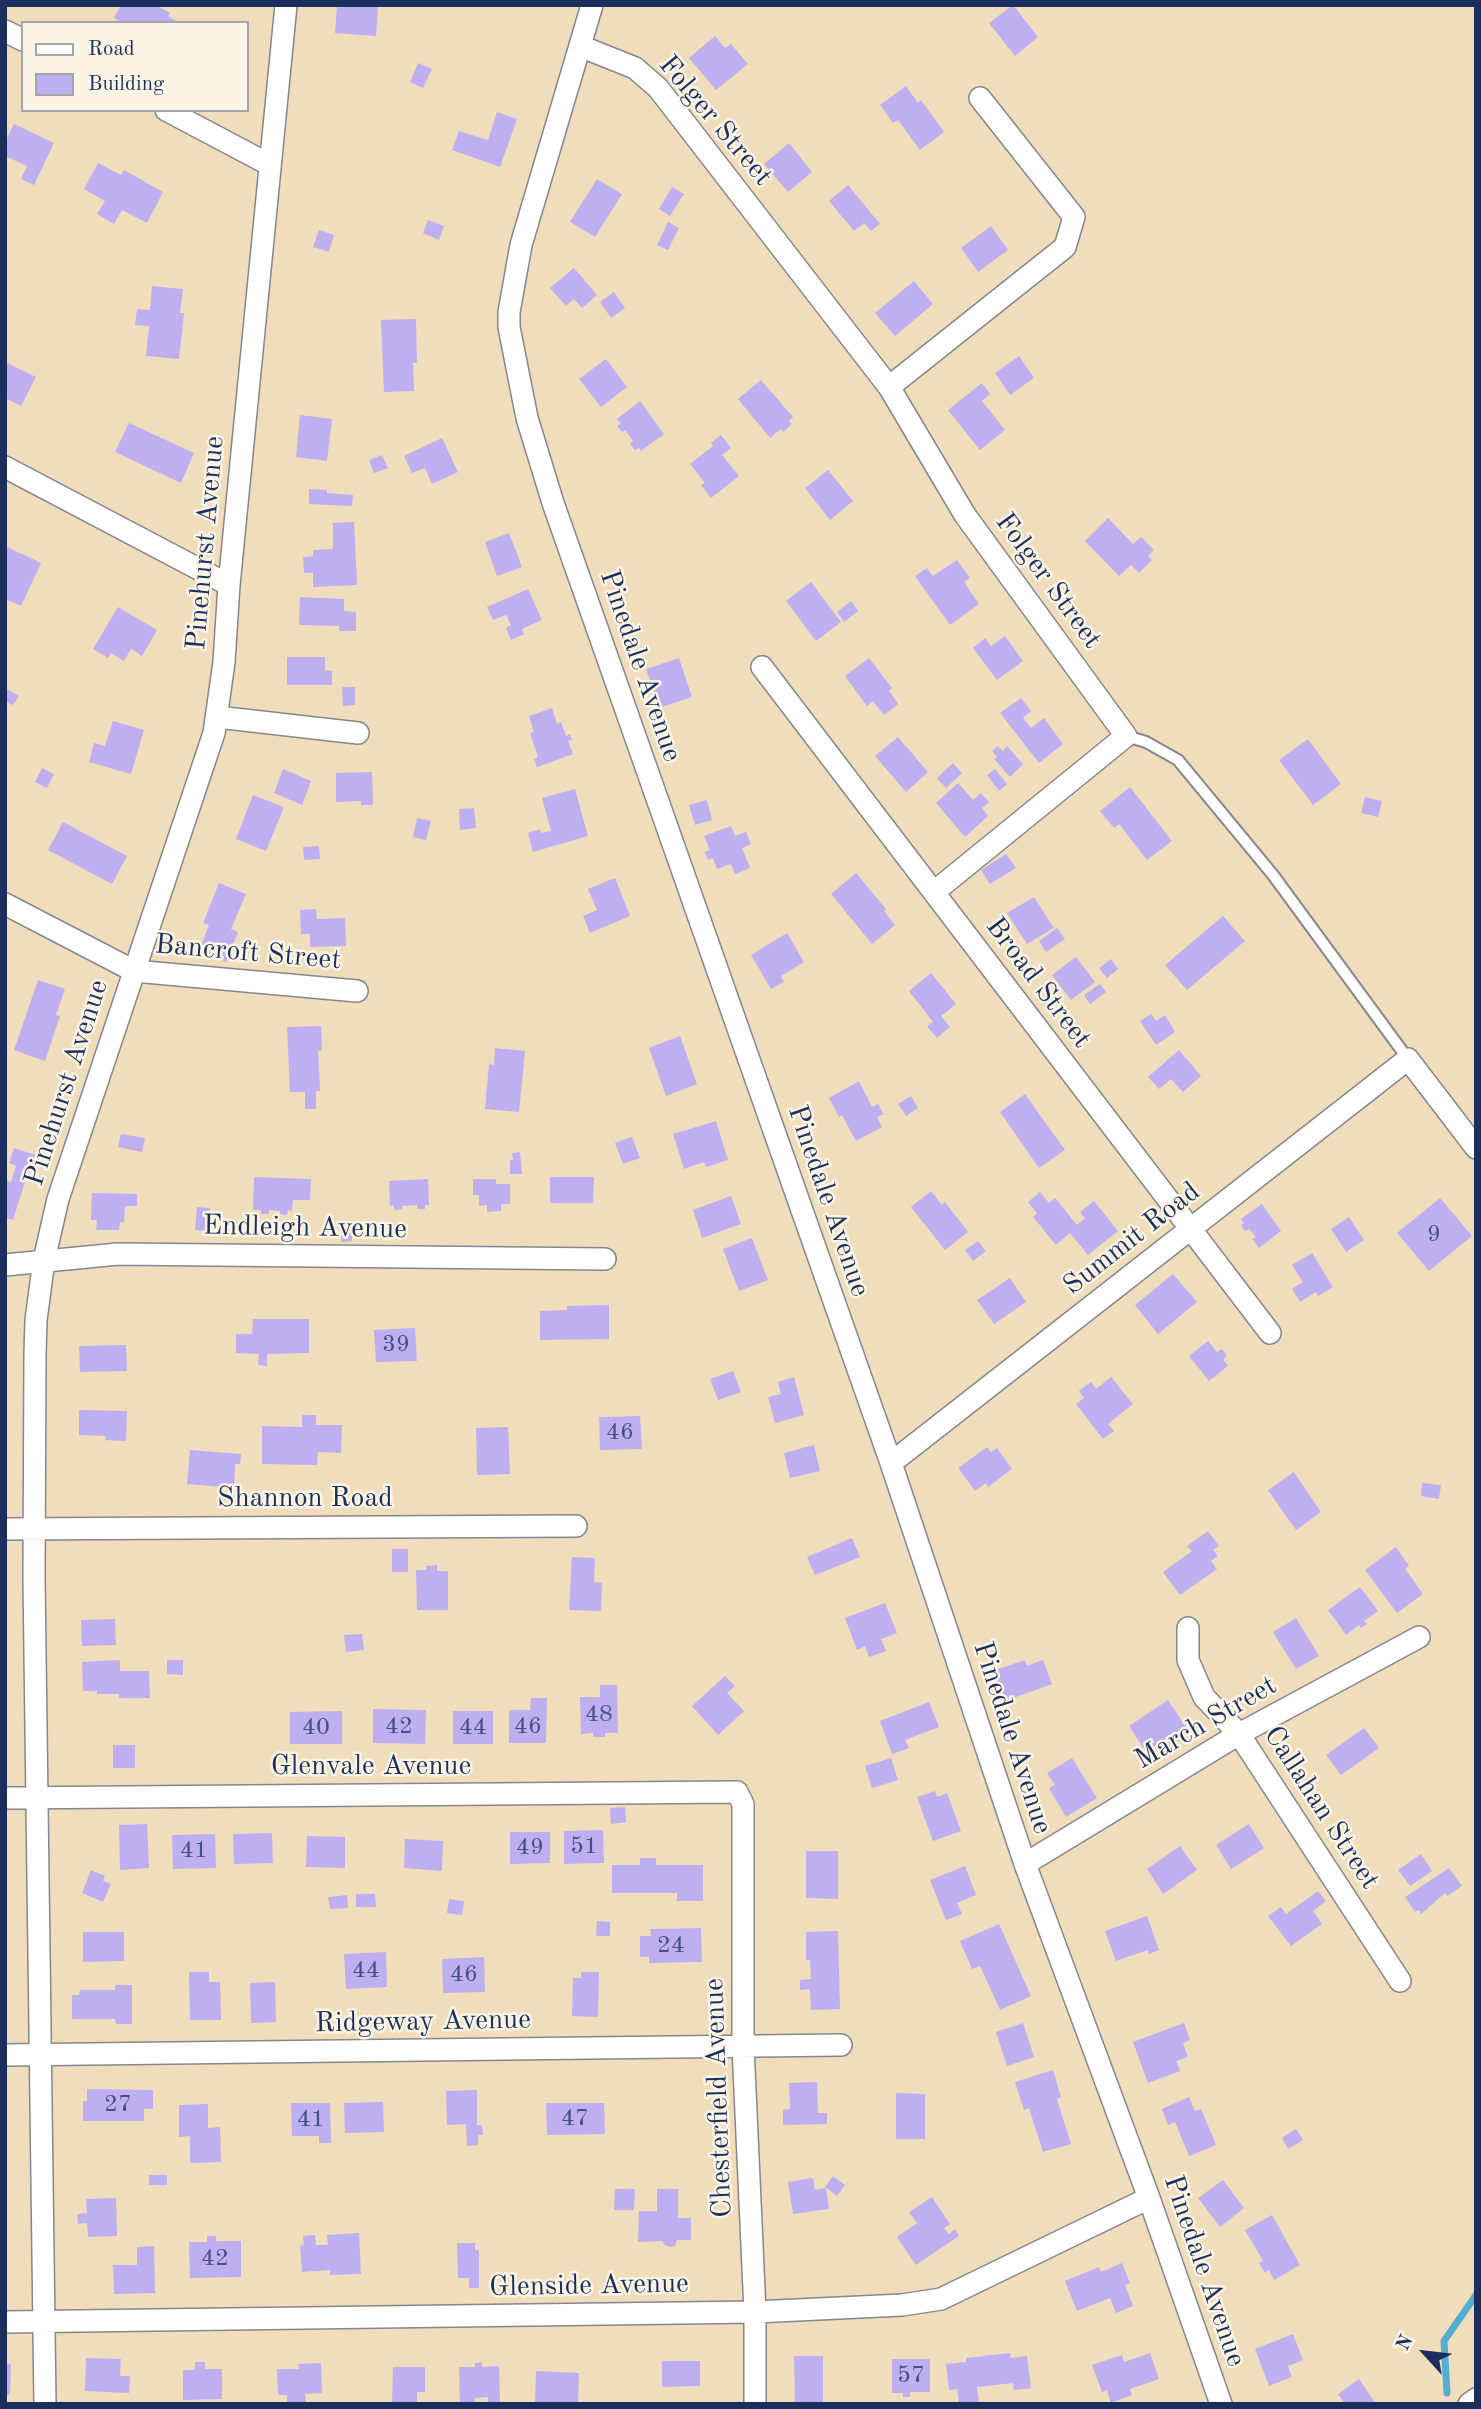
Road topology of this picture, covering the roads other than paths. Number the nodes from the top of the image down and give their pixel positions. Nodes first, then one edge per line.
1 (286, 5) edge
2 (592, 5) edge
3 (5, 31) edge
4 (21, 39) edge
5 (580, 46) junction
6 (980, 98) dead end
7 (170, 112) edge
8 (270, 165) junction
9 (889, 387) junction
10 (5, 467) edge
11 (229, 585) junction
12 (762, 667) dead end
13 (217, 717) junction
14 (358, 733) dead end
15 (1126, 736) junction
16 (934, 892) junction
17 (5, 904) edge
18 (134, 971) junction
19 (357, 990) dead end
20 (1408, 1059) junction
21 (1476, 1147) edge
22 (1191, 1229) junction
23 (605, 1259) dead end
24 (44, 1260) junction
25 (5, 1265) edge
26 (1270, 1333) dead end
27 (891, 1463) junction
28 (576, 1526) dead end
29 (34, 1528) junction
30 (5, 1529) edge
31 (1188, 1628) dead end
32 (1419, 1637) dead end
33 (1239, 1734) junction
34 (737, 1792) joint
35 (38, 1797) junction
36 (5, 1798) edge
37 (1025, 1864) junction
38 (1400, 1981) dead end
39 (841, 2045) dead end
40 (744, 2046) junction
41 (41, 2054) junction
42 (5, 2055) edge
43 (1149, 2198) junction
44 (755, 2312) junction
45 (5, 2322) edge
46 (44, 2322) junction
47 (1476, 2399) edge
48 (45, 2404) edge
49 (755, 2404) edge
50 (1221, 2404) edge
51 (1469, 2404) edge

1 - 8 street, Pinehurst Avenue
2 - 5 street, Pinedale Avenue
3 - 4 street
5 - 9 street, Folger Street
5 - 27 street, Pinedale Avenue
6 - 9 street
7 - 8 street
8 - 11 street, Pinehurst Avenue
9 - 15 street, Folger Street
10 - 11 street
11 - 13 street, Pinehurst Avenue
12 - 16 street, Broad Street
13 - 14 street
13 - 18 street, Pinehurst Avenue
15 - 16 street
15 - 20 lane
16 - 22 street, Broad Street
17 - 18 street
18 - 19 street, Bancroft Street
18 - 24 street, Pinehurst Avenue
20 - 21 street
20 - 22 street, Summit Road
22 - 26 street, Broad Street
22 - 27 street, Summit Road
23 - 24 street, Endleigh Avenue
24 - 25 street, Endleigh Avenue
24 - 29 street, Pinehurst Avenue
27 - 37 street, Pinedale Avenue
28 - 29 street, Shannon Road
29 - 30 street, Shannon Road
29 - 35 street, Pinehurst Avenue
31 - 33 street, Callahan Street
32 - 33 street, March Street
33 - 37 street, March Street
33 - 38 street, Callahan Street
34 - 35 street, Glenvale Avenue
34 - 40 street, Chesterfield Avenue
35 - 36 street, Glenvale Avenue
35 - 41 street, Pinehurst Avenue
37 - 43 street, Pinedale Avenue
39 - 40 street, Ridgeway Avenue
40 - 41 street, Ridgeway Avenue
40 - 44 street, Chesterfield Avenue
41 - 42 street, Ridgeway Avenue
41 - 46 street, Pinehurst Avenue
43 - 44 street, Glenside Avenue
43 - 50 street, Pinedale Avenue
44 - 46 street, Glenside Avenue
44 - 49 street, Chesterfield Avenue
45 - 46 street, Glenside Avenue
46 - 48 street, Pinehurst Avenue
47 - 51 street

